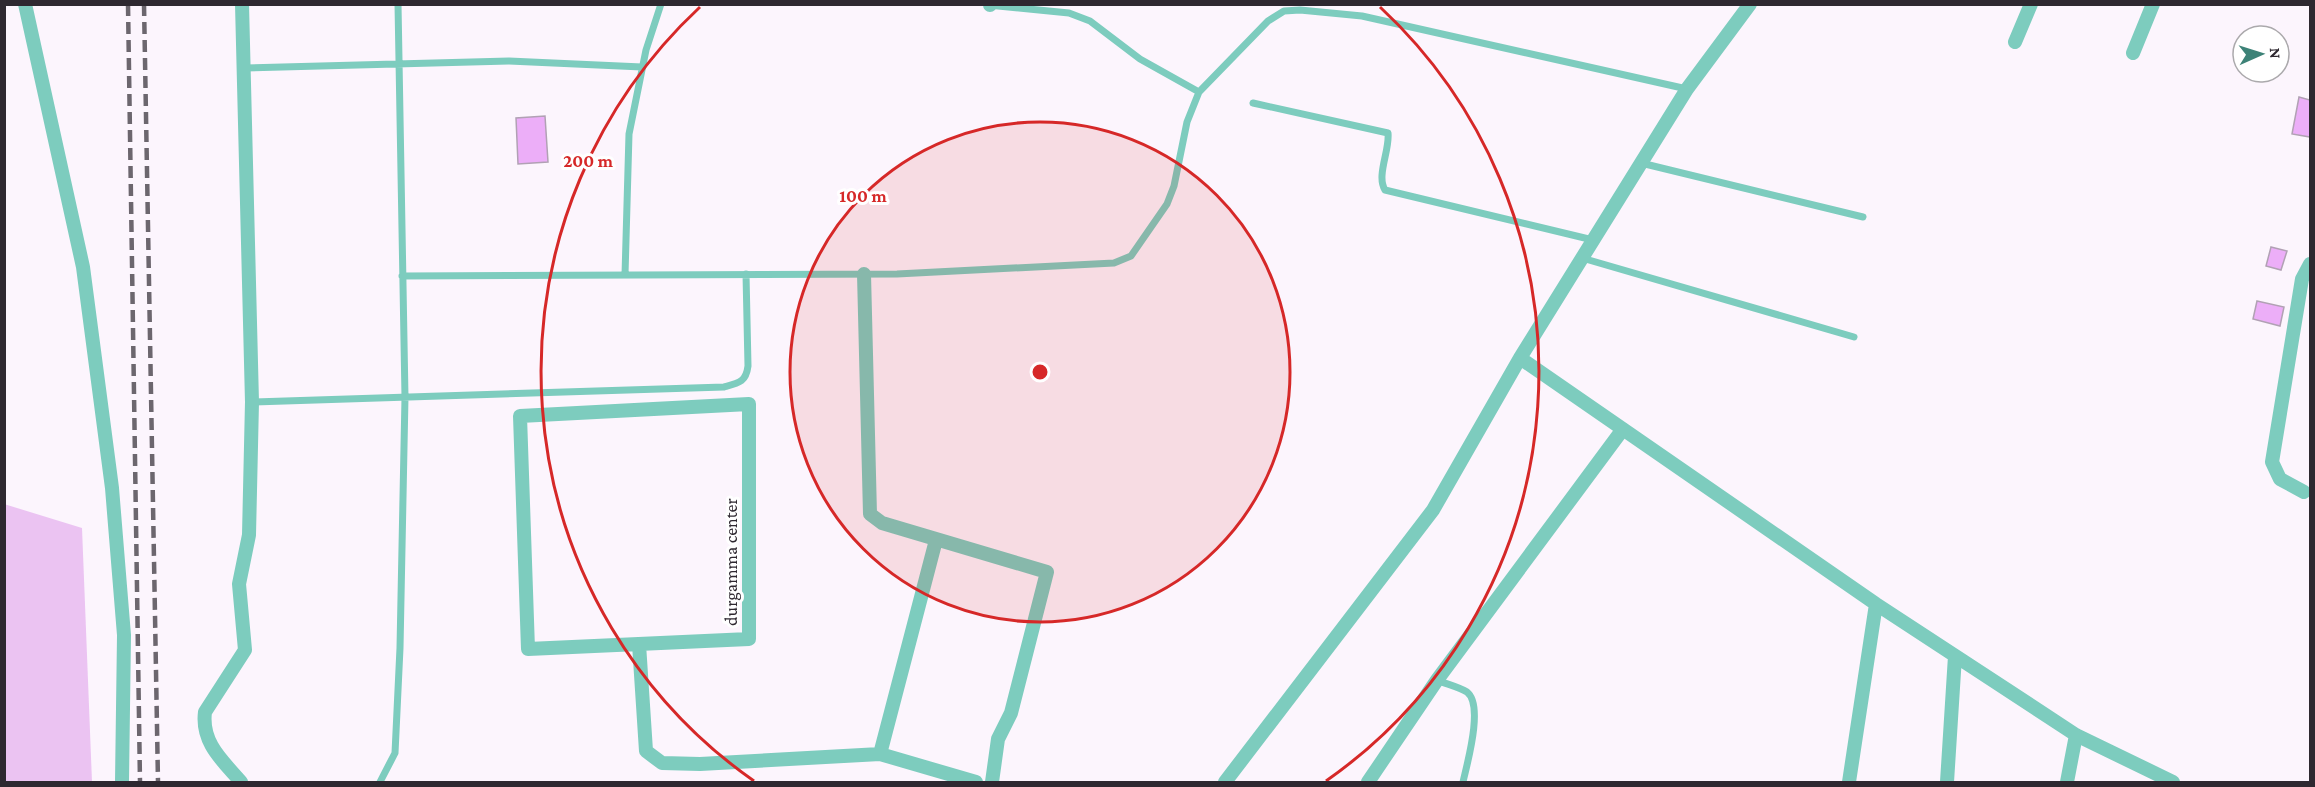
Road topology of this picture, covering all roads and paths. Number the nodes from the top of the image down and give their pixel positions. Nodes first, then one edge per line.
1 (25, 4) edge
2 (242, 4) edge
3 (398, 4) edge
4 (661, 4) edge
5 (1750, 4) edge
6 (2031, 4) edge
7 (2153, 4) edge
8 (989, 5) edge
9 (2015, 42) dead end
10 (2133, 53) dead end
11 (398, 63) junction
12 (642, 67) junction
13 (244, 68) junction
14 (1687, 89) junction
15 (1199, 92) junction
16 (1253, 103) dead end
17 (1641, 163) junction
18 (1863, 217) dead end
19 (1593, 240) junction
20 (1582, 258) junction
21 (2310, 264) edge
22 (746, 274) junction
23 (864, 274) junction
24 (625, 275) junction
25 (402, 276) junction
26 (1854, 337) dead end
27 (1520, 358) junction
28 (405, 397) junction
29 (252, 402) junction
30 (1623, 429) junction
31 (2304, 492) dead end
32 (936, 540) junction
33 (1876, 604) junction
34 (639, 644) junction
35 (1955, 656) junction
36 (1437, 680) junction
37 (2076, 735) junction
38 (880, 754) junction
39 (122, 783) edge
40 (241, 783) edge
41 (380, 783) edge
42 (976, 783) edge
43 (992, 783) edge
44 (1225, 783) edge
45 (1368, 783) edge
46 (1463, 783) edge
47 (1849, 783) edge
48 (1947, 783) edge
49 (2067, 783) edge
50 (2173, 783) edge

1 - 39 street
2 - 13 street
3 - 11 lane
4 - 12 lane
5 - 14 street
6 - 9 street
7 - 10 street
8 - 15 lane
11 - 12 lane
11 - 13 lane
11 - 25 lane
12 - 24 lane
13 - 29 street
14 - 15 lane
14 - 17 street
15 - 23 lane
16 - 19 lane
17 - 18 lane
17 - 19 street
19 - 20 street
20 - 26 lane
20 - 27 street
21 - 31 street
22 - 23 lane
22 - 24 lane
22 - 28 lane
23 - 32 street
24 - 25 lane
25 - 28 lane
27 - 30 street
27 - 44 street
28 - 29 lane
28 - 41 lane
29 - 40 street
30 - 33 street
30 - 36 street
32 - 38 street
32 - 43 street
33 - 35 street
33 - 47 street
34 - 34 street, durgamma center
34 - 38 street
35 - 37 street
35 - 48 street
36 - 45 street
36 - 46 lane
37 - 49 street
37 - 50 street
38 - 42 street

